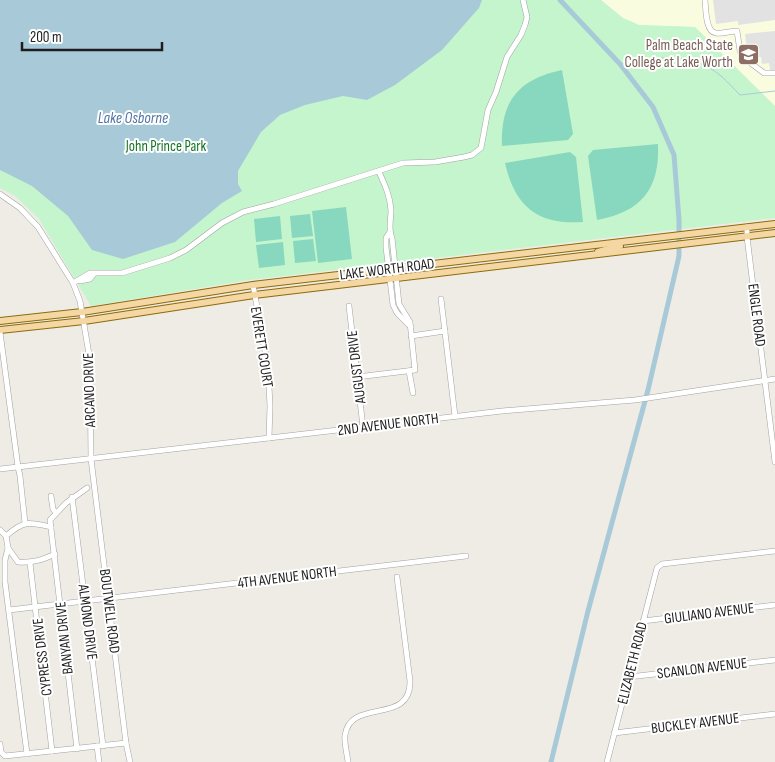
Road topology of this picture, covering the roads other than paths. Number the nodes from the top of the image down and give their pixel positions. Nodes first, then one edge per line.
1 (523, 0) edge
2 (705, 0) edge
3 (775, 74) edge
4 (379, 172) junction
5 (0, 194) edge
6 (775, 224) edge
7 (747, 227) junction
8 (775, 233) edge
9 (747, 236) junction
10 (632, 241) junction
11 (592, 255) junction
12 (392, 269) junction
13 (393, 278) junction
14 (73, 283) junction
15 (253, 285) junction
16 (254, 295) junction
17 (441, 299) dead end
18 (349, 306) dead end
19 (82, 312) junction
20 (0, 321) edge
21 (84, 321) junction
22 (0, 331) edge
23 (445, 331) junction
24 (411, 336) junction
25 (409, 371) junction
26 (357, 377) junction
27 (775, 379) edge
28 (765, 380) junction
29 (413, 393) dead end
30 (455, 416) junction
31 (363, 427) junction
32 (269, 438) junction
33 (91, 459) junction
34 (775, 462) edge
35 (18, 467) junction
36 (0, 469) edge
37 (87, 488) dead end
38 (51, 496) dead end
39 (72, 497) junction
40 (56, 513) junction
41 (25, 523) junction
42 (51, 526) junction
43 (0, 530) edge
44 (6, 536) junction
45 (8, 548) junction
46 (775, 551) edge
47 (55, 554) junction
48 (466, 556) dead end
49 (30, 563) junction
50 (397, 577) dead end
51 (109, 598) junction
52 (86, 601) junction
53 (60, 604) junction
54 (775, 605) edge
55 (36, 607) junction
56 (9, 610) junction
57 (643, 621) junction
58 (775, 660) edge
59 (629, 677) junction
60 (775, 714) edge
61 (614, 733) junction
62 (126, 743) junction
63 (0, 744) edge
64 (100, 746) junction
65 (77, 749) junction
66 (52, 751) junction
67 (27, 754) junction
68 (99, 762) edge
69 (130, 762) edge
70 (348, 762) edge
71 (607, 762) edge

1 - 4 street
2 - 3 street
4 - 12 street
4 - 14 street
5 - 14 street, ARCANO DRIVE
6 - 7 main road, LAKE WORTH ROAD
7 - 9 street, ENGLE ROAD
7 - 10 main road, LAKE WORTH ROAD
8 - 9 main road, LAKE WORTH ROAD
9 - 11 main road, LAKE WORTH ROAD
9 - 28 street, ENGLE ROAD
10 - 11 main road
10 - 12 main road, LAKE WORTH ROAD
11 - 13 main road, LAKE WORTH ROAD
12 - 13 street
12 - 15 main road, LAKE WORTH ROAD
13 - 16 main road, LAKE WORTH ROAD
13 - 24 street
14 - 19 street, ARCANO DRIVE
15 - 16 street, EVERETT COURT
15 - 19 main road, LAKE WORTH ROAD
16 - 21 main road, LAKE WORTH ROAD
16 - 32 street, EVERETT COURT
17 - 23 street
18 - 26 street, AUGUST DRIVE
19 - 20 main road, LAKE WORTH ROAD
19 - 21 street, ARCANO DRIVE
21 - 22 main road, LAKE WORTH ROAD
21 - 33 street, ARCANO DRIVE
22 - 35 street
23 - 24 street
23 - 30 street
24 - 25 street
25 - 26 street
25 - 29 street
26 - 31 street, AUGUST DRIVE
27 - 28 street, 2ND AVENUE NORTH
28 - 30 street, 2ND AVENUE NORTH
28 - 34 street, ENGLE ROAD
30 - 31 street, 2ND AVENUE NORTH
31 - 32 street, 2ND AVENUE NORTH
32 - 33 street, 2ND AVENUE NORTH
33 - 35 street, 2ND AVENUE NORTH
33 - 51 street, BOUTWELL ROAD
35 - 36 street, 2ND AVENUE NORTH
35 - 41 street
37 - 39 street
38 - 40 street
39 - 40 street
39 - 52 street, ALMOND DRIVE
40 - 42 street
41 - 42 street
41 - 44 street
42 - 47 street, BANYAN DRIVE
43 - 44 street
44 - 45 street
45 - 49 street
45 - 56 street
46 - 57 street, ELIZABETH ROAD
47 - 49 street
47 - 53 street, BANYAN DRIVE
48 - 51 street, 4TH AVENUE NORTH
49 - 55 street, CYPRESS DRIVE
50 - 70 street
51 - 52 street, 4TH AVENUE NORTH
51 - 62 street, BOUTWELL ROAD
52 - 53 street, 4TH AVENUE NORTH
52 - 64 street, ALMOND DRIVE
53 - 55 street, 4TH AVENUE NORTH
53 - 65 street, BANYAN DRIVE
54 - 57 street, GIULIANO AVENUE
55 - 56 street, 4TH AVENUE NORTH
55 - 66 street, CYPRESS DRIVE
56 - 67 street
57 - 59 street, ELIZABETH ROAD
58 - 59 street, SCANLON AVENUE
59 - 61 street, ELIZABETH ROAD
60 - 61 street, BUCKLEY AVENUE
61 - 71 street, ELIZABETH ROAD
62 - 64 street
62 - 69 street, BOUTWELL ROAD
63 - 67 street
64 - 65 street
64 - 68 street
65 - 66 street
66 - 67 street

